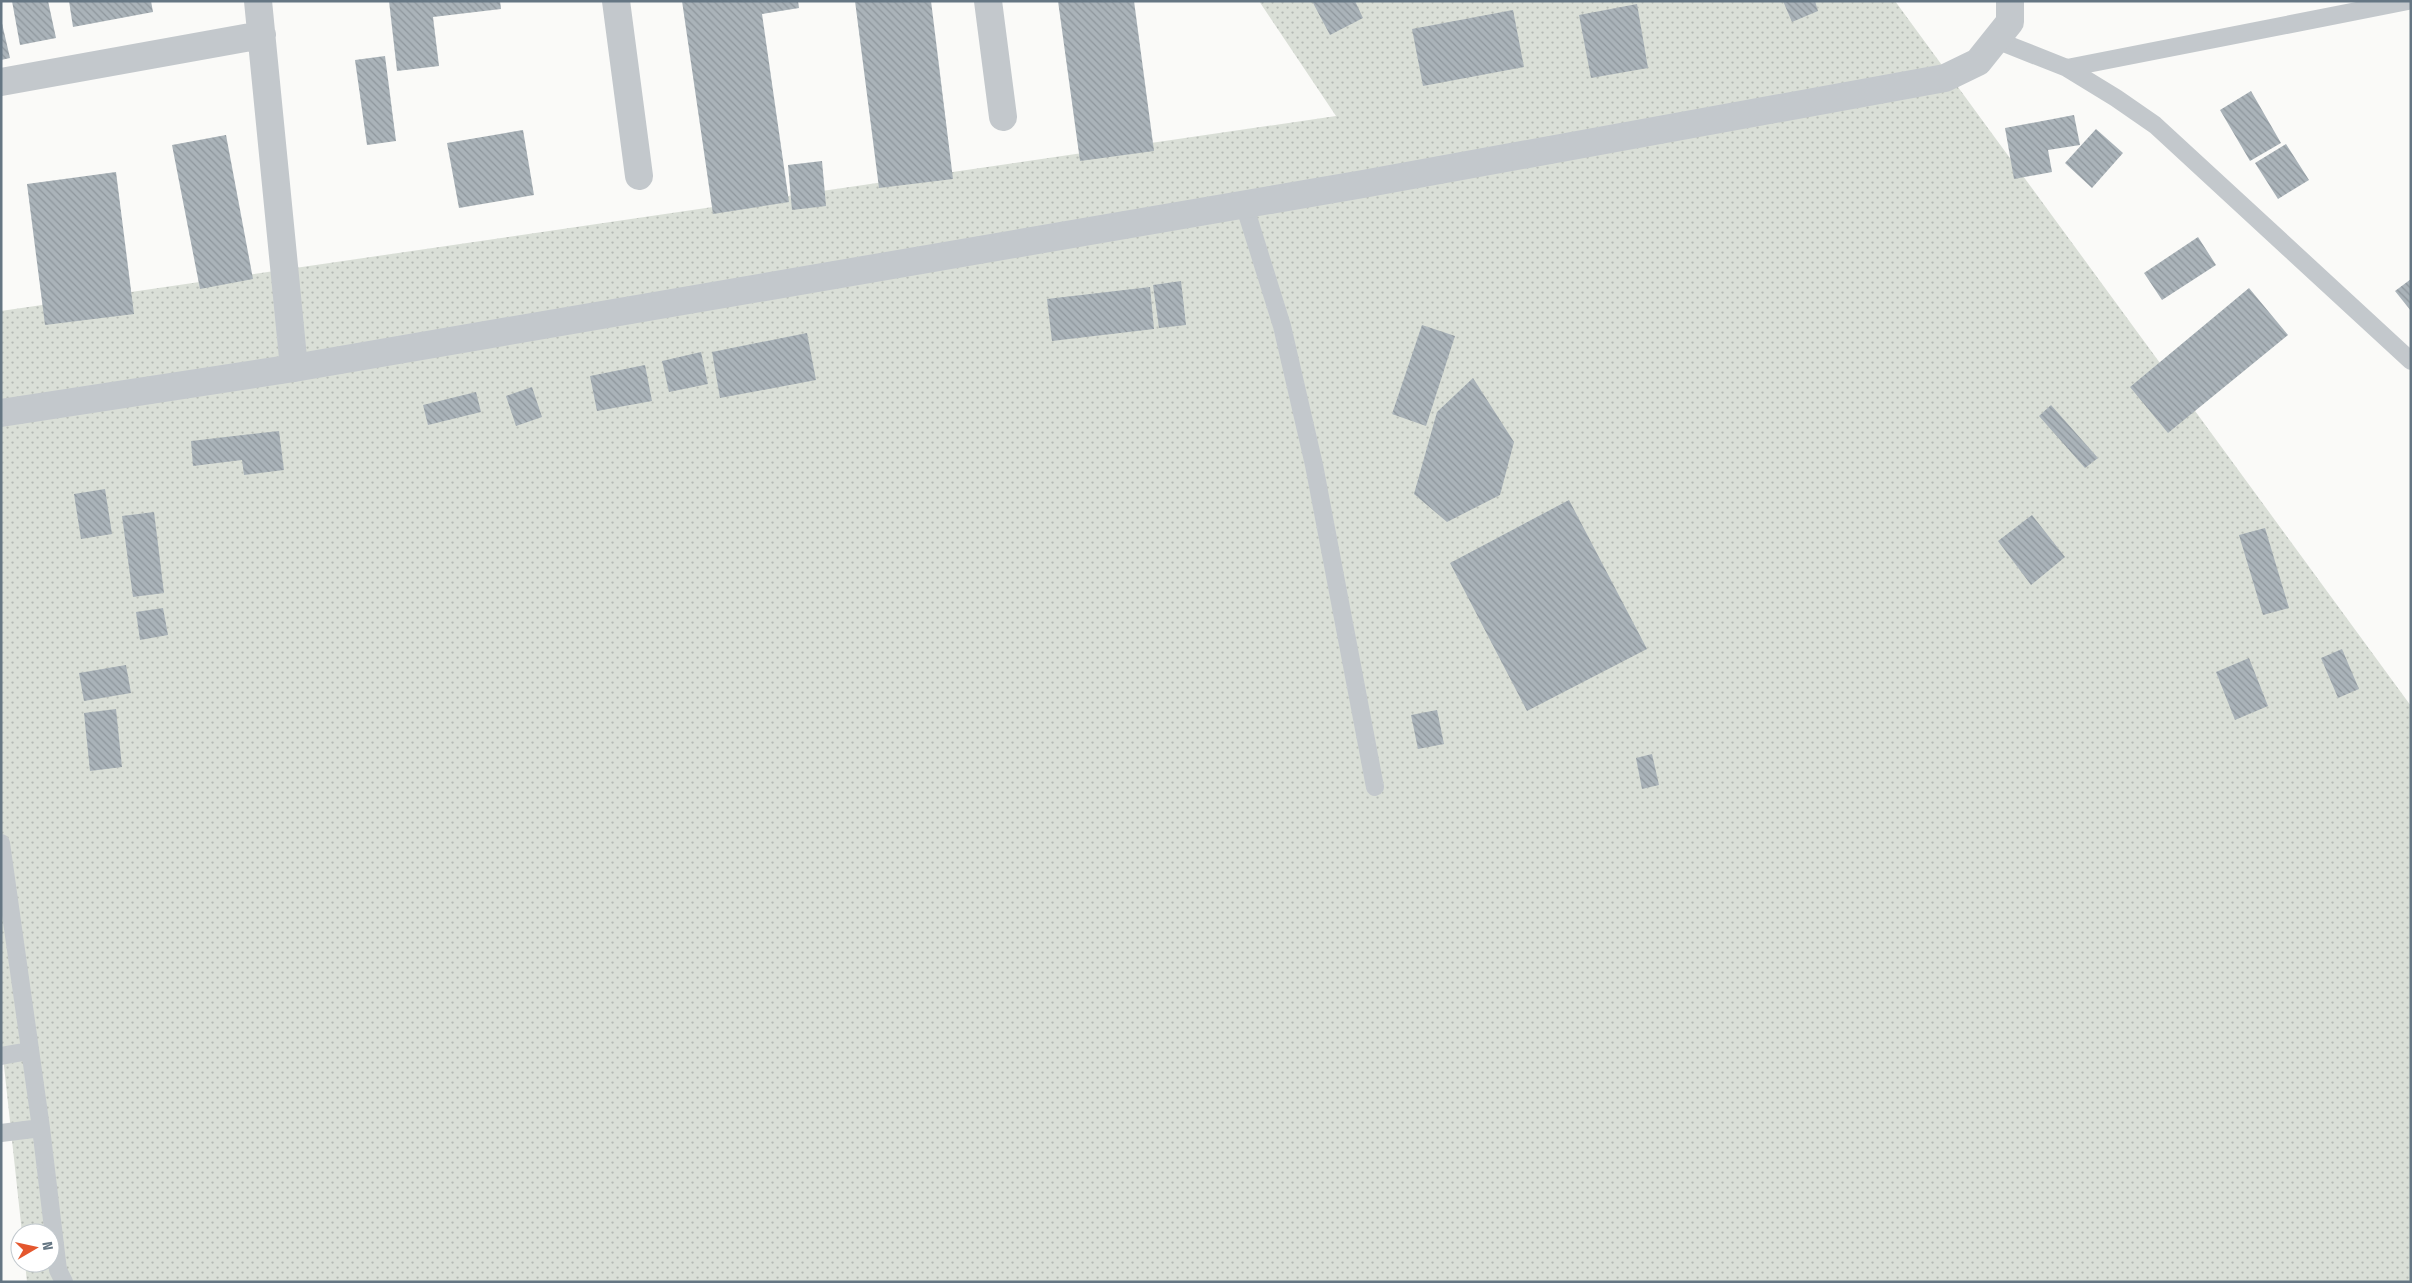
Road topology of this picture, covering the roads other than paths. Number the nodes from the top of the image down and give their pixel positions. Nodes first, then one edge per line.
1 (258, 1) edge
2 (616, 1) edge
3 (988, 1) edge
4 (2010, 1) edge
5 (2408, 1) edge
6 (262, 34) junction
7 (1996, 40) junction
8 (2067, 68) junction
9 (1, 82) edge
10 (1004, 117) dead end
11 (639, 176) dead end
12 (1244, 204) junction
13 (2411, 361) edge
14 (294, 368) junction
15 (1, 413) edge
16 (1375, 787) dead end
17 (1, 843) edge
18 (29, 1051) junction
19 (1, 1056) edge
20 (41, 1128) junction
21 (1, 1133) edge
22 (64, 1282) edge

1 - 6 street
2 - 11 street
3 - 10 street
4 - 7 street
5 - 8 lane
6 - 9 street
6 - 14 street
7 - 8 lane
7 - 12 street
8 - 13 lane
12 - 14 street
12 - 16 lane
14 - 15 street
17 - 18 lane
18 - 19 lane
18 - 20 lane
20 - 21 lane
20 - 22 lane

